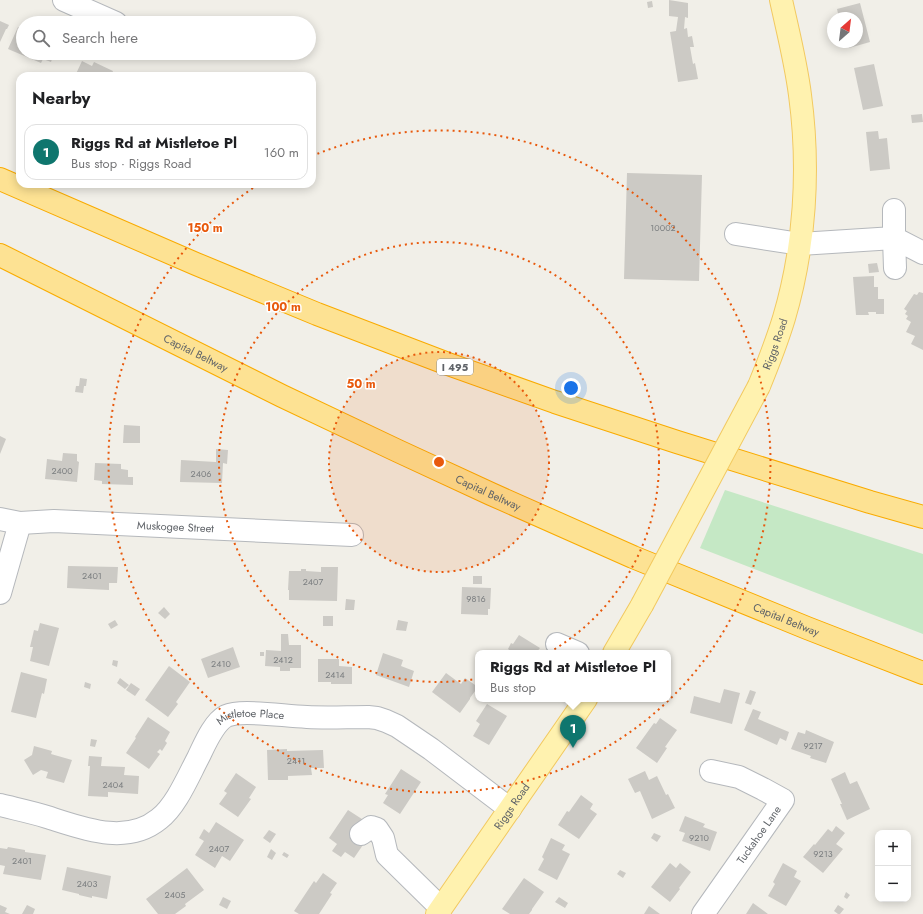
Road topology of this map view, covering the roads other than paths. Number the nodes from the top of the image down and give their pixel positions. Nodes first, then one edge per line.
1 (64, 0) edge
2 (781, 0) edge
3 (100, 16) edge
4 (0, 179) edge
5 (16, 186) edge
6 (21, 188) edge
7 (894, 210) dead end
8 (736, 234) dead end
9 (894, 238) junction
10 (800, 244) junction
11 (923, 253) edge
12 (0, 255) edge
13 (896, 268) dead end
14 (923, 517) edge
15 (10, 521) edge
16 (352, 535) dead end
17 (0, 593) edge
18 (557, 644) dead end
19 (571, 650) edge
20 (616, 650) edge
21 (923, 673) edge
22 (584, 702) edge
23 (711, 771) dead end
24 (0, 805) edge
25 (510, 809) junction
26 (361, 834) dead end
27 (439, 911) edge
28 (703, 914) edge

1 - 3 street
2 - 10 main road, Riggs Road
4 - 5 highway, I 495
6 - 14 highway, I 495
7 - 9 street
8 - 10 street
9 - 10 street
9 - 11 street
9 - 13 street
10 - 20 main road, Riggs Road, bridge
12 - 21 highway, Capital Beltway
15 - 16 street, Muskogee Street
15 - 17 street
18 - 19 street
22 - 25 main road, Riggs Road
23 - 28 street, Tuckahoe Lane
24 - 25 street, Mistletoe Place
25 - 27 main road, Riggs Road
26 - 27 street

